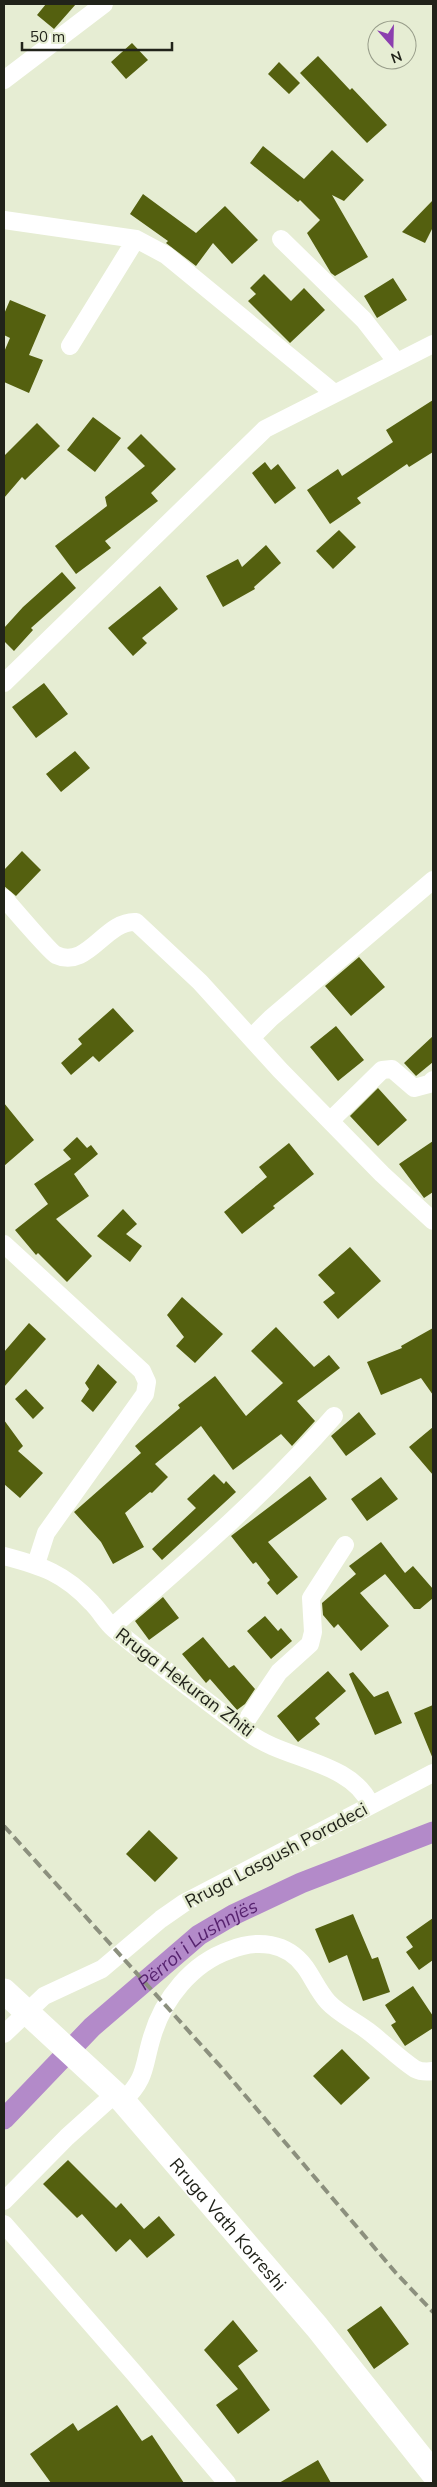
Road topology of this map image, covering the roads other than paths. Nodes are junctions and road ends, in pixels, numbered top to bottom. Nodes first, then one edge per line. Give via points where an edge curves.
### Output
1 (104, 4) edge
2 (4, 80) edge
3 (4, 220) edge
4 (136, 239) junction
5 (281, 239) dead end
6 (433, 344) edge
7 (70, 346) dead end
8 (396, 361) junction
9 (334, 393) junction
10 (4, 683) edge
11 (433, 880) edge
12 (4, 898) edge
13 (251, 1038) junction
14 (433, 1080) edge
15 (330, 1121) junction
16 (433, 1221) edge
17 (4, 1244) edge
18 (334, 1416) dead end
19 (345, 1546) dead end
20 (4, 1556) edge
21 (36, 1564) junction
22 (112, 1627) junction
23 (242, 1727) junction
24 (433, 1773) edge
25 (370, 1804) junction
26 (4, 1991) edge
27 (33, 2017) junction
28 (4, 2034) edge
29 (433, 2071) edge
30 (115, 2092) junction
31 (4, 2201) edge
32 (4, 2224) edge
33 (433, 2473) edge
34 (227, 2483) edge

1 - 2 street
3 - 4 street
4 - 7 street
4 - 9 street via 166,255
5 - 8 street via 364,320
6 - 8 street
8 - 9 street
9 - 10 street via 265,428
11 - 13 street
12 - 13 street via 54,954 68,958 82,955 108,932 126,922 136,922 200,982
13 - 15 street
14 - 15 street via 414,1088 392,1069 382,1070
15 - 16 street
17 - 21 street via 142,1371 147,1382 145,1394 46,1533
18 - 22 street via 286,1468
19 - 23 street via 312,1598 310,1644 279,1672
20 - 21 street, Rruga Hekuran Zhiti
21 - 22 street, Rruga Hekuran Zhiti via 65,1577
22 - 23 street, Rruga Hekuran Zhiti
23 - 25 street, Rruga Hekuran Zhiti via 291,1754 343,1775 364,1792
24 - 25 street, Rruga Lasgush Poradeci
25 - 27 street, Rruga Lasgush Poradeci via 184,1903 93,1975 49,1993
26 - 27 main road, Rruga Vath Korreshi
27 - 28 street, Rruga Lasgush Poradeci
27 - 30 main road, Rruga Vath Korreshi
29 - 30 street via 416,2069 336,2009 300,1962 287,1951 273,1945 252,1944 215,1957 184,1980 153,2032 141,2079
30 - 31 street
30 - 33 main road, Rruga Vath Korreshi via 317,2327
32 - 34 street

